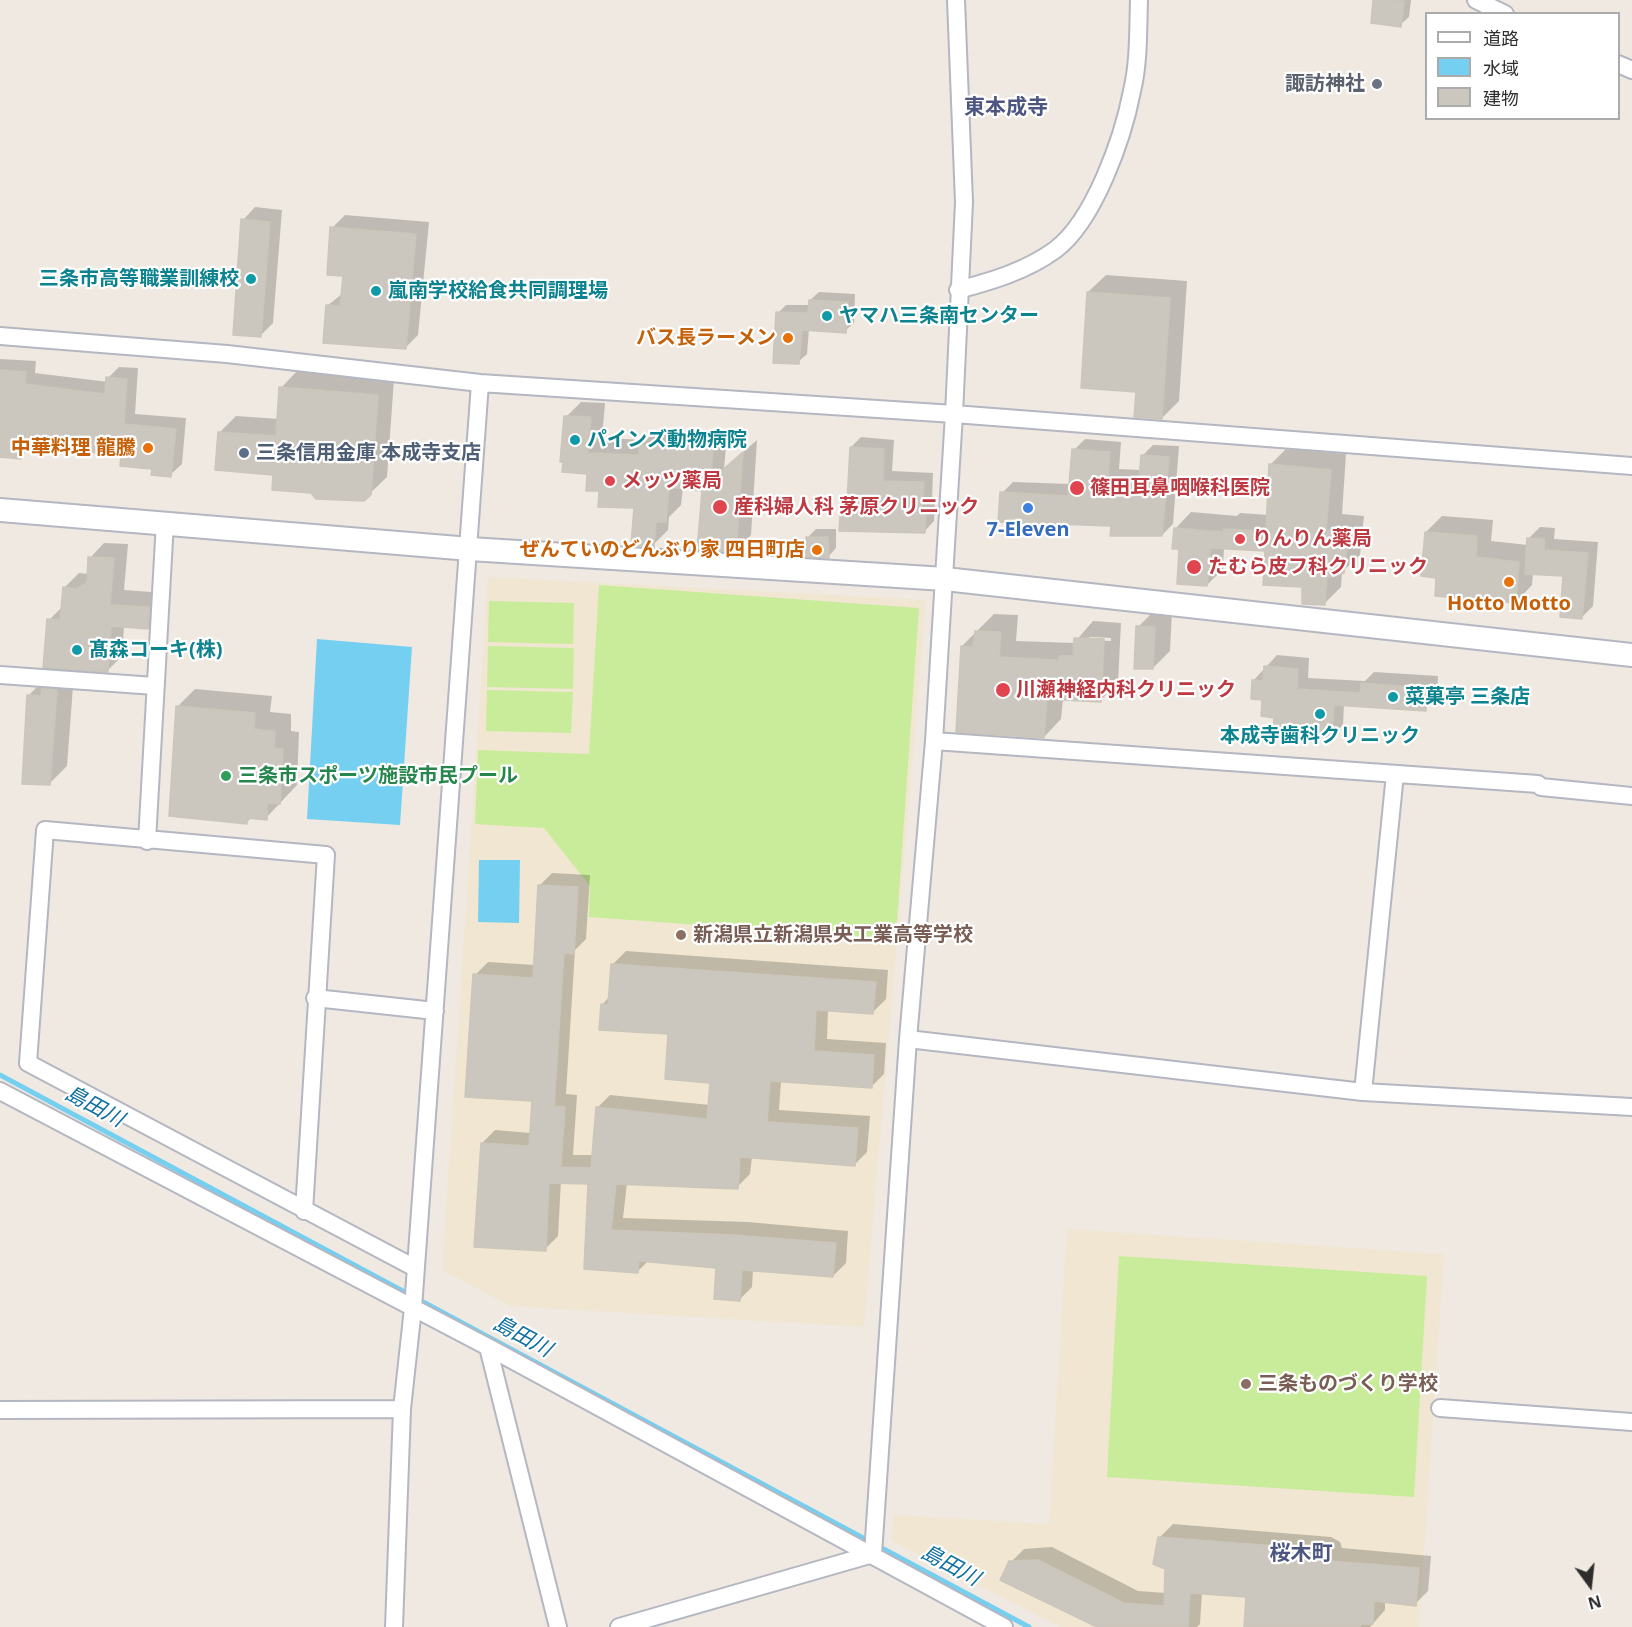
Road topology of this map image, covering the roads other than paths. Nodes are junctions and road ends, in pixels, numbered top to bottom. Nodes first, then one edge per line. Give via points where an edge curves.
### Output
1 (956, 0) edge
2 (1139, 0) edge
3 (1476, 0) edge
4 (1501, 12) edge
5 (958, 290) junction
6 (0, 336) edge
7 (480, 383) junction
8 (954, 414) junction
9 (1632, 466) edge
10 (0, 510) edge
11 (165, 522) junction
12 (470, 549) junction
13 (945, 579) junction
14 (1632, 655) edge
15 (0, 675) edge
16 (155, 686) junction
17 (934, 741) junction
18 (1395, 774) junction
19 (1632, 796) edge
20 (147, 841) junction
21 (315, 998) junction
22 (435, 1011) junction
23 (908, 1039) junction
24 (0, 1091) edge
25 (1363, 1092) junction
26 (1632, 1107) edge
27 (303, 1211) junction
28 (415, 1268) junction
29 (413, 1308) junction
30 (488, 1347) junction
31 (1440, 1408) dead end
32 (402, 1409) junction
33 (0, 1410) edge
34 (1632, 1422) edge
35 (873, 1554) junction
36 (394, 1627) edge
37 (558, 1627) edge
38 (620, 1627) edge
39 (1004, 1627) edge

1 - 5 street via 964,201
2 - 5 street via 1132,92 1104,181 1085,214 1057,248 1028,267
3 - 4 street
5 - 8 street
6 - 7 street via 227,354
7 - 8 street
7 - 12 street
8 - 9 street
8 - 13 street
10 - 11 street
11 - 12 street
11 - 16 street
12 - 13 street
12 - 22 street
13 - 14 street
13 - 17 street
15 - 16 street
16 - 20 street
17 - 18 street
17 - 23 street
18 - 19 street via 1538,784
18 - 25 street
20 - 21 street via 326,855
20 - 27 street via 45,830 28,1063
21 - 22 street
21 - 27 street
22 - 28 street
23 - 25 street
23 - 35 street
24 - 29 street
25 - 26 street
27 - 28 street
28 - 29 street
29 - 30 street
29 - 32 street
30 - 35 street
30 - 37 street
31 - 34 street
32 - 33 street
32 - 36 street
35 - 38 street
35 - 39 street

